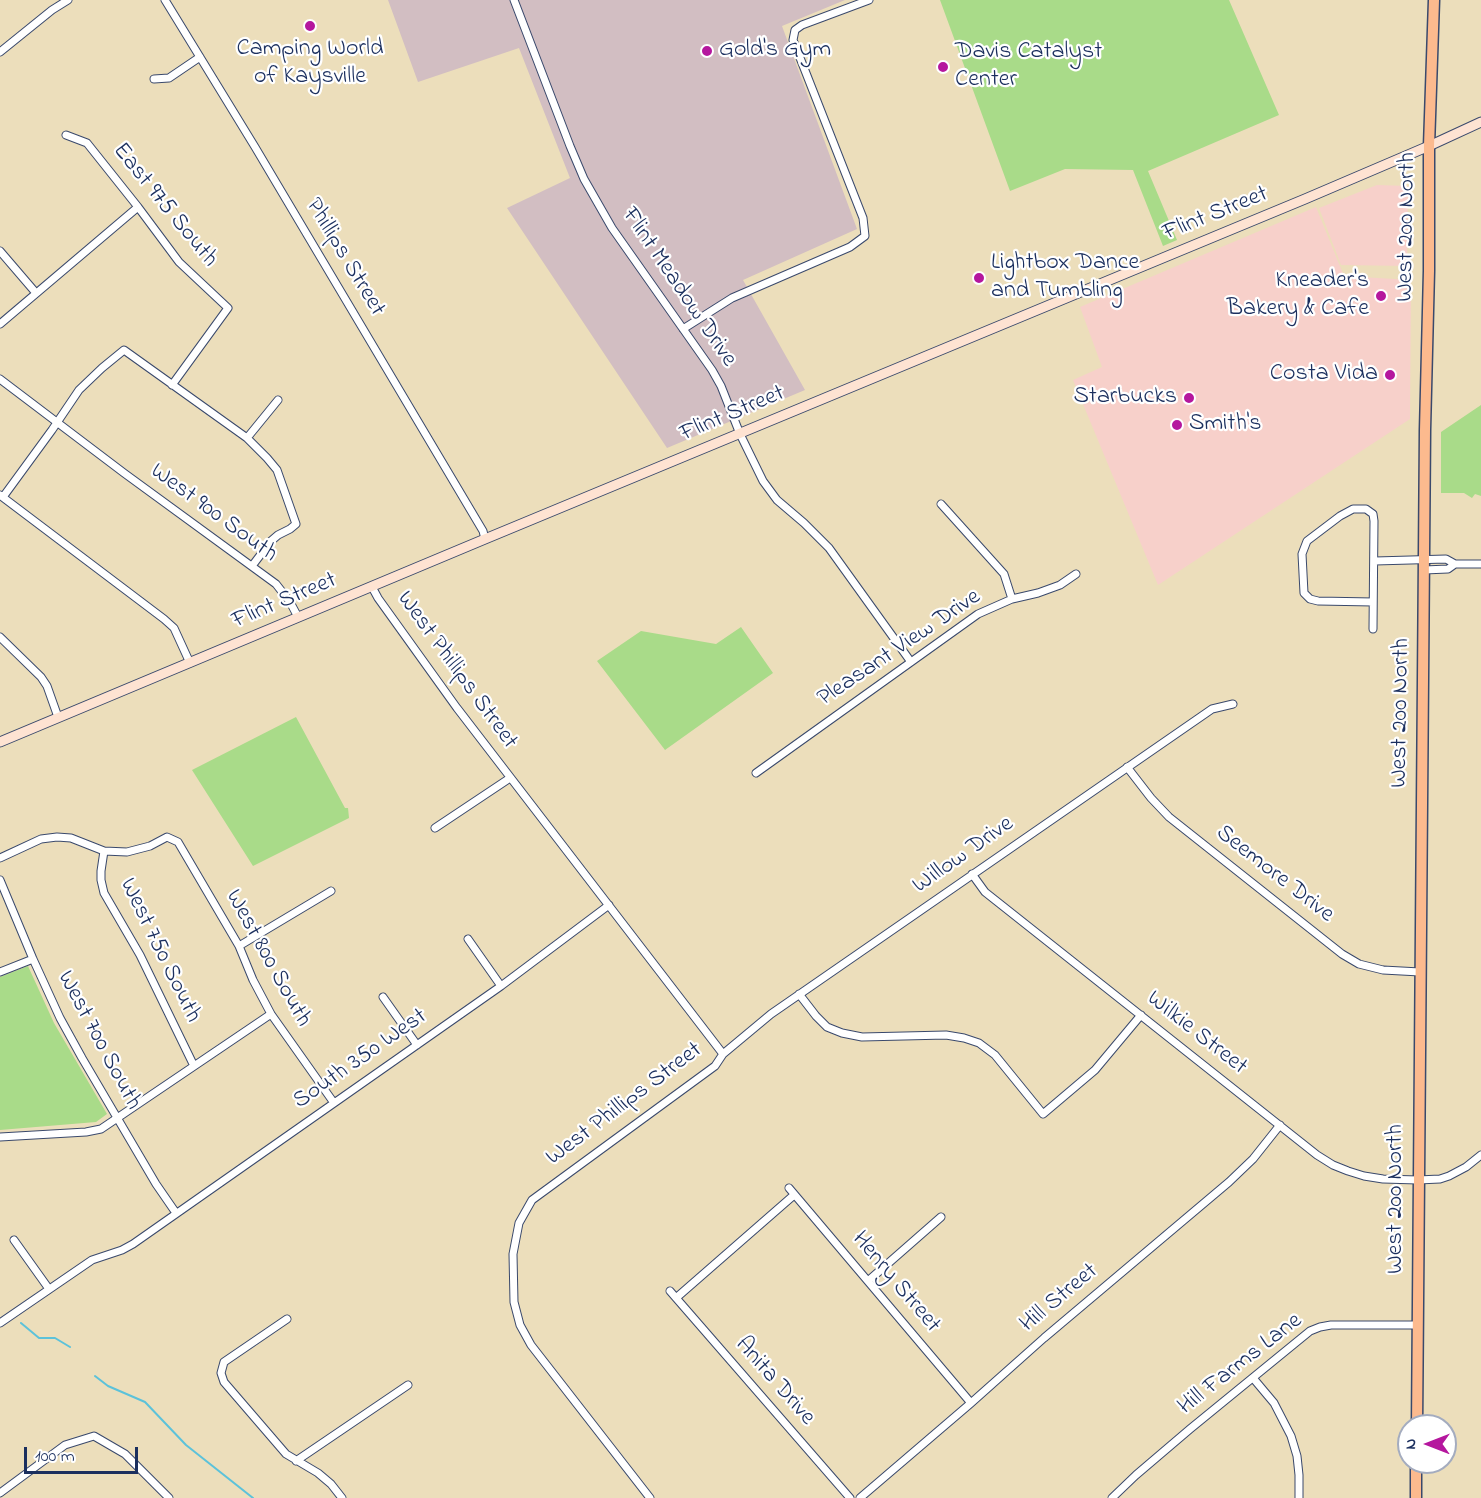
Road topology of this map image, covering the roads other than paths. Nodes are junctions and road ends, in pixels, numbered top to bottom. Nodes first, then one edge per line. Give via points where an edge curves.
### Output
1 (68, 0) edge
2 (165, 0) edge
3 (514, 0) edge
4 (869, 0) edge
5 (1434, 0) edge
6 (0, 52) edge
7 (200, 57) junction
8 (154, 79) dead end
9 (1481, 122) edge
10 (66, 135) dead end
11 (1429, 146) junction
12 (138, 207) junction
13 (0, 251) edge
14 (36, 293) junction
15 (0, 324) edge
16 (683, 329) junction
17 (0, 379) edge
18 (172, 385) junction
19 (278, 400) dead end
20 (57, 423) junction
21 (740, 434) junction
22 (247, 438) junction
23 (1, 496) edge
24 (941, 504) dead end
25 (485, 539) junction
26 (1375, 561) junction
27 (1481, 564) edge
28 (1424, 565) junction
29 (252, 566) junction
30 (1076, 574) dead end
31 (372, 586) junction
32 (1012, 599) junction
33 (1373, 602) junction
34 (298, 617) junction
35 (1373, 629) dead end
36 (0, 637) edge
37 (911, 662) junction
38 (190, 663) junction
39 (1233, 704) dead end
40 (58, 717) junction
41 (0, 742) edge
42 (1127, 767) junction
43 (756, 773) dead end
44 (510, 778) junction
45 (435, 828) dead end
46 (104, 851) junction
47 (0, 858) edge
48 (972, 874) junction
49 (0, 880) edge
50 (331, 891) dead end
51 (609, 905) junction
52 (468, 939) dead end
53 (239, 946) junction
54 (33, 959) junction
55 (0, 972) edge
56 (1420, 972) junction
57 (501, 986) junction
58 (799, 994) junction
59 (383, 997) dead end
60 (271, 1014) junction
61 (1141, 1015) junction
62 (417, 1045) junction
63 (723, 1054) junction
64 (194, 1065) junction
65 (334, 1103) junction
66 (118, 1119) junction
67 (1280, 1125) junction
68 (0, 1137) edge
69 (1481, 1155) edge
70 (1418, 1180) junction
71 (789, 1188) dead end
72 (795, 1195) junction
73 (176, 1213) junction
74 (941, 1217) dead end
75 (14, 1240) dead end
76 (868, 1281) junction
77 (49, 1289) junction
78 (670, 1291) dead end
79 (676, 1298) junction
80 (286, 1319) dead end
81 (0, 1323) edge
82 (1417, 1325) junction
83 (1253, 1378) junction
84 (408, 1385) dead end
85 (972, 1403) junction
86 (1417, 1414) edge
87 (296, 1461) junction
88 (1416, 1474) edge
89 (0, 1494) edge
90 (169, 1498) edge
91 (342, 1498) edge
92 (649, 1498) edge
93 (850, 1498) edge
94 (860, 1498) edge
95 (1112, 1498) edge
96 (1299, 1498) edge
97 (1416, 1498) edge

1 - 6 street
2 - 7 street, Phillips Street
3 - 16 street, Flint Meadow Drive via 585,179 612,228
4 - 16 street via 802,25 795,30 794,40 863,218 865,236 850,247 732,298
5 - 11 main road, West 200 North
7 - 8 street via 169,78
7 - 25 street, Phillips Street
9 - 11 street, Flint Street
10 - 12 street, East 975 South via 87,143
11 - 21 street, Flint Street
11 - 28 main road, West 200 North
12 - 14 street
12 - 18 street, East 975 South via 179,262 228,308
13 - 14 street
14 - 15 street
16 - 21 street, Flint Meadow Drive via 721,386
17 - 20 street, West 900 South
18 - 20 street via 124,350 79,390
18 - 22 street
19 - 22 street
20 - 23 street
20 - 29 street, West 900 South
21 - 25 street, Flint Street
21 - 37 street, Flint Meadow Drive via 777,500 829,548
22 - 29 street via 277,470 296,524 271,541
23 - 38 street via 164,619 174,628
24 - 32 street via 1004,574
25 - 31 street, Flint Street
26 - 28 street
26 - 33 street
26 - 33 street via 1373,514 1366,509 1353,509 1340,516 1307,541 1302,554 1306,597 1318,601
27 - 28 street via 1455,564 1446,559
28 - 56 main road, West 200 North
29 - 34 street, West 900 South via 276,584
30 - 32 street, Pleasant View Drive via 1060,585
31 - 34 street, Flint Street
31 - 44 street, West Phillips Street
32 - 37 street, Pleasant View Drive via 978,614
33 - 35 street
34 - 38 street, Flint Street
36 - 40 street via 47,686
37 - 43 street, Pleasant View Drive
38 - 40 street, Flint Street
39 - 42 street, Willow Drive via 1212,709
40 - 41 street, Flint Street
42 - 48 street, Willow Drive
42 - 56 street, Seemore Drive via 1169,817 1342,954 1359,964 1383,970
44 - 45 street
44 - 51 street, West Phillips Street
46 - 47 street via 71,838 57,837 41,839
46 - 53 street, West 800 South via 127,852 166,837 178,842
46 - 64 street, West 750 South via 104,893 140,955
48 - 58 street, Willow Drive
48 - 61 street, Wilkie Street via 986,892
49 - 54 street, West 700 South
50 - 53 street
51 - 57 street, South 350 West
51 - 63 street, West Phillips Street
52 - 57 street
53 - 60 street, West 800 South
54 - 55 street
54 - 66 street, West 700 South via 60,1018
56 - 70 main road, West 200 North
57 - 62 street, South 350 West
58 - 61 street via 827,1027 842,1033 862,1037 946,1035 979,1043 995,1054 1044,1114 1095,1070
58 - 63 street, Willow Drive
59 - 62 street
60 - 64 street
60 - 65 street, West 800 South
61 - 67 street, Wilkie Street
62 - 65 street, South 350 West
63 - 92 street, West Phillips Street via 715,1066 532,1200 519,1223 513,1254 514,1302 531,1345
64 - 66 street
65 - 73 street, South 350 West
66 - 68 street via 86,1132
66 - 73 street, West 700 South
67 - 70 street, Wilkie Street via 1317,1155 1348,1172
67 - 85 street, Hill Street via 1229,1182
69 - 70 street, Wilkie Street via 1449,1176
70 - 82 main road, West 200 North
71 - 72 street, Henry Street
72 - 76 street, Henry Street
72 - 79 street
73 - 77 street, South 350 West via 133,1244 92,1260
74 - 76 street
75 - 77 street
76 - 85 street, Henry Street
77 - 81 street, South 350 West
78 - 79 street, Anita Drive
79 - 93 street, Anita Drive
80 - 87 street via 224,1362 221,1373 224,1382
82 - 83 street, Hill Farms Lane via 1320,1327 1301,1337
82 - 86 main road, West 200 North
83 - 95 street, Hill Farms Lane
83 - 96 street via 1274,1403 1291,1436 1297,1455
84 - 87 street
85 - 94 street, Hill Street
87 - 91 street via 318,1473
88 - 97 main road
89 - 90 street via 64,1445 94,1436 125,1454

